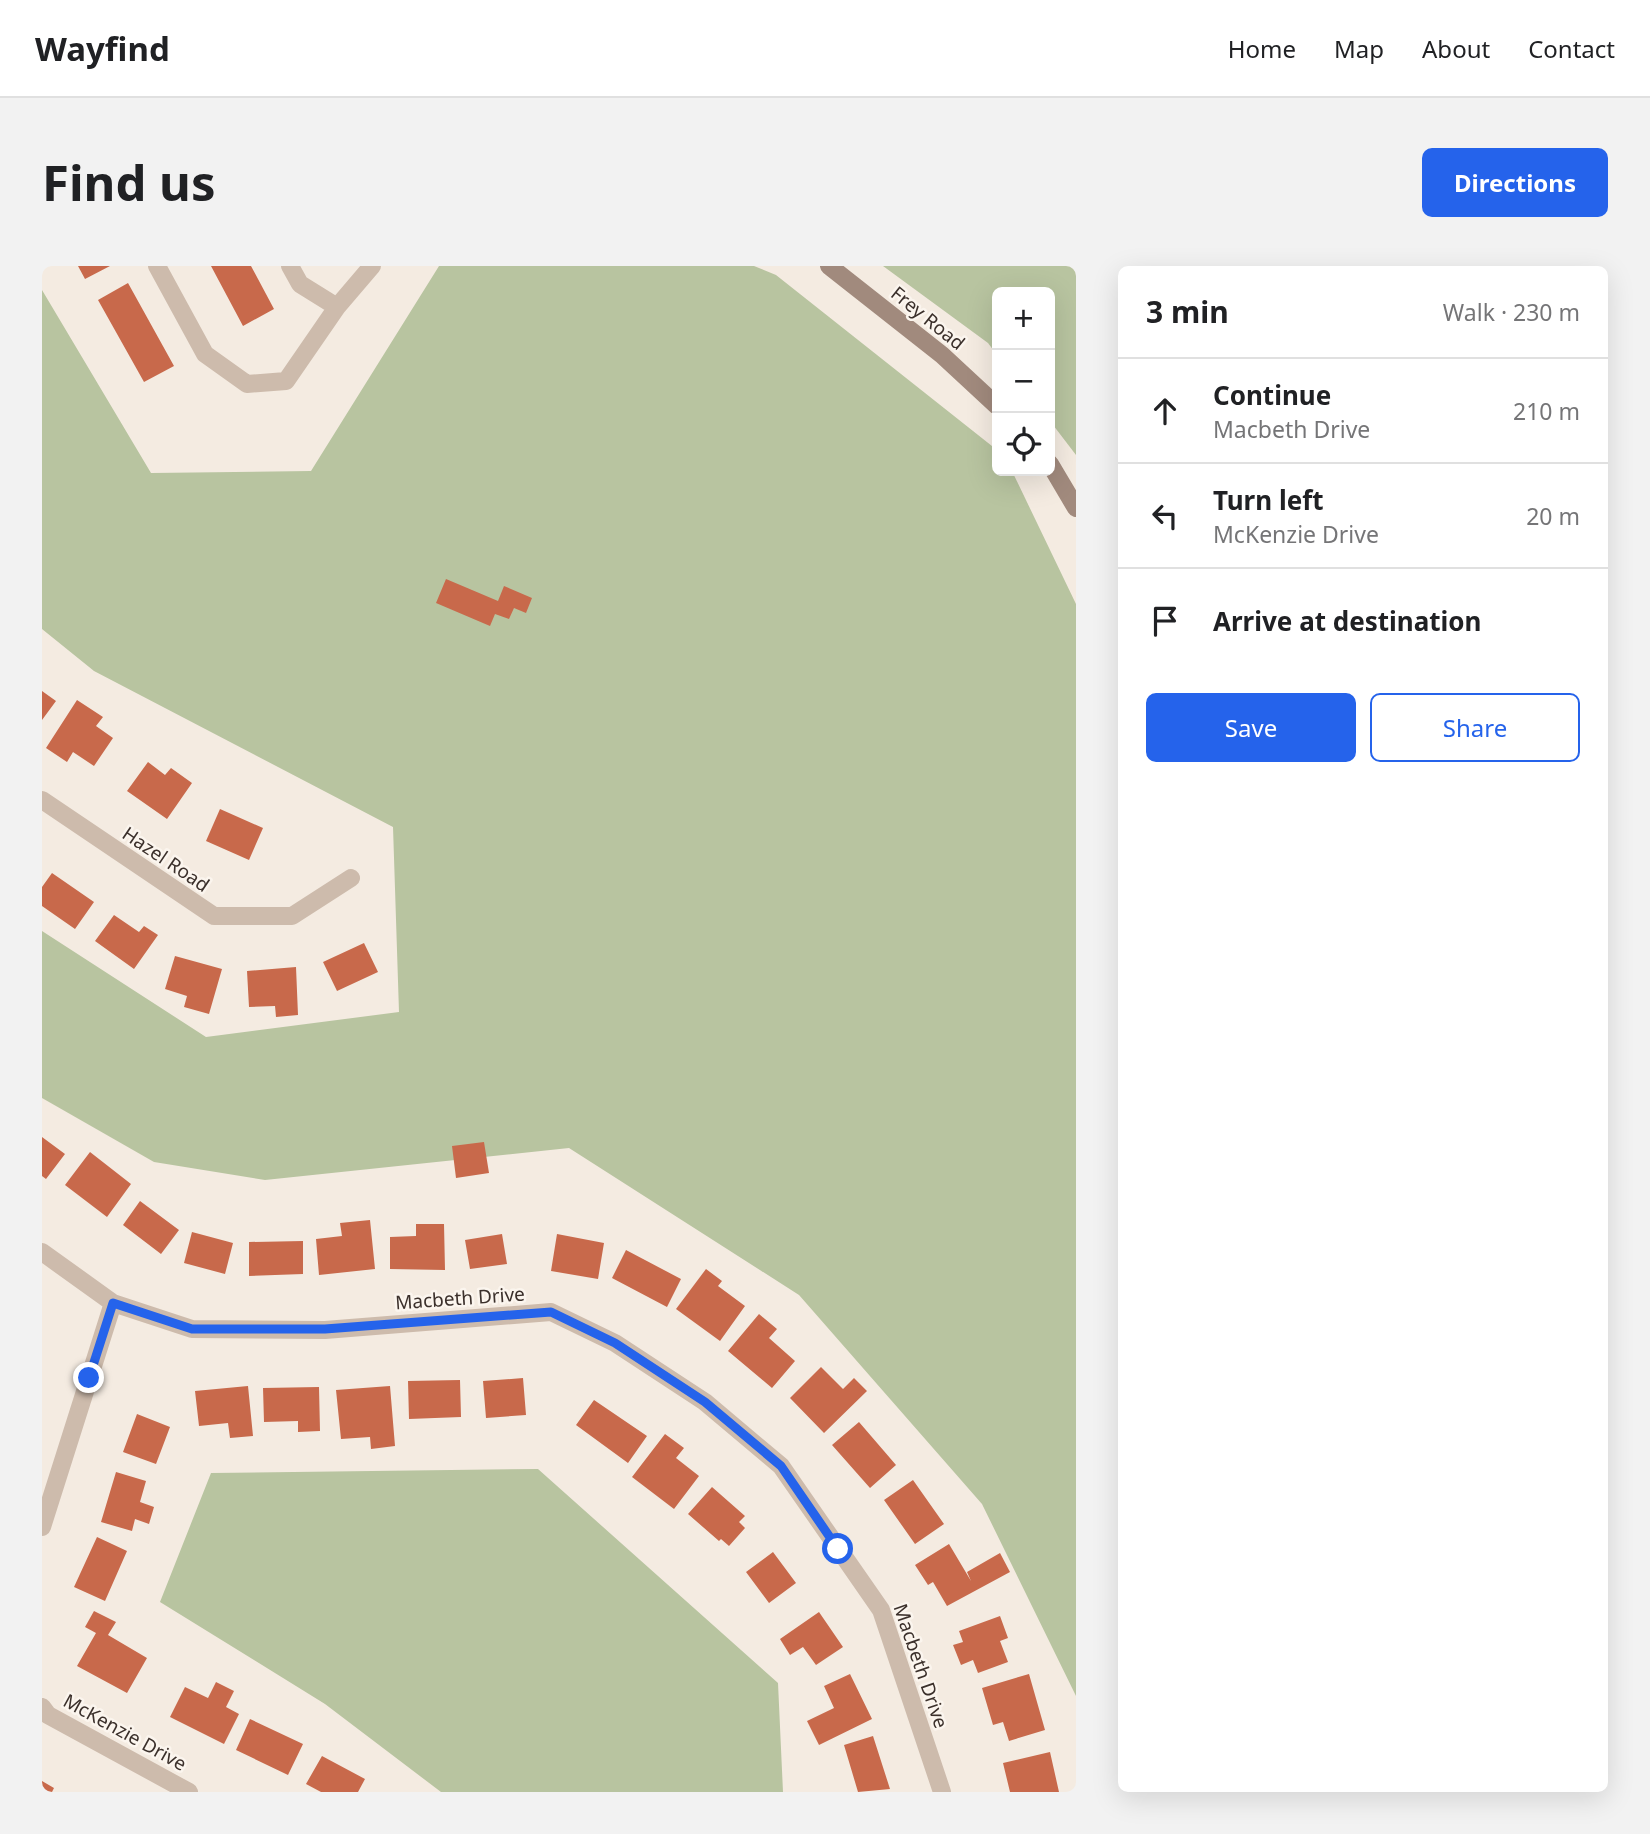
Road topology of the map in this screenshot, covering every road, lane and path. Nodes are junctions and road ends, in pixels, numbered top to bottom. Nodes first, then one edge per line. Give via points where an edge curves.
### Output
1 (156, 266) edge
2 (290, 266) edge
3 (372, 266) edge
4 (829, 266) edge
5 (337, 307) junction
6 (992, 401) edge
7 (1055, 472) edge
8 (1076, 508) edge
9 (42, 800) edge
10 (351, 878) dead end
11 (42, 1252) edge
12 (113, 1303) junction
13 (42, 1527) edge
14 (42, 1707) edge
15 (189, 1792) edge
16 (942, 1792) edge

1 - 5 street via 205,354 247,384 286,380
2 - 5 street via 300,284
3 - 5 street
4 - 6 street, Frey Road via 942,355
7 - 8 street
9 - 10 street, Hazel Road via 214,916 292,916
11 - 12 street, Macbeth Drive
12 - 13 street
12 - 16 street, Macbeth Drive via 192,1329 325,1329 551,1312 615,1343 705,1402 781,1466 881,1610
14 - 15 street, McKenzie Drive via 48,1715

